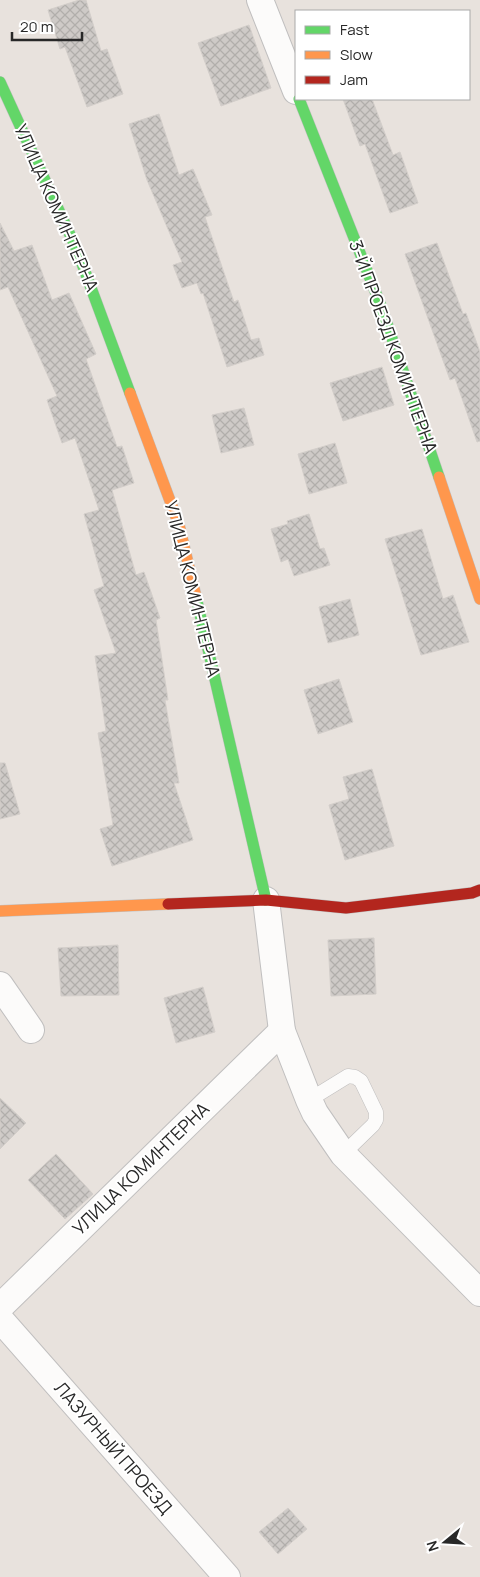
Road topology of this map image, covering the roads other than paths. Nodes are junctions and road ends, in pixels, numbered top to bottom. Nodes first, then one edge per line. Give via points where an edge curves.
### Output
1 (260, 0) edge
2 (0, 82) edge
3 (295, 88) edge
4 (299, 100) edge
5 (480, 599) edge
6 (480, 890) edge
7 (266, 900) junction
8 (0, 911) edge
9 (0, 985) edge
10 (31, 1030) dead end
11 (282, 1031) junction
12 (309, 1100) junction
13 (343, 1154) junction
14 (480, 1293) edge
15 (0, 1307) edge
16 (0, 1319) edge
17 (227, 1577) edge

1 - 3 street
2 - 7 street, УЛИЦА КОМИНТЕРНА via 77,250 179,525
4 - 5 street, 3-Й ПРОЕЗД КОМИНТЕРНА via 381,306
6 - 7 street via 346,908
7 - 8 street
7 - 11 street, УЛИЦА КОМИНТЕРНА
9 - 10 street
11 - 12 street, УЛИЦА КОМИНТЕРНА
11 - 15 street, УЛИЦА КОМИНТЕРНА
12 - 13 street, УЛИЦА КОМИНТЕРНА
12 - 13 lane via 348,1076 361,1081 376,1112 376,1120
13 - 14 street, УЛИЦА КОМИНТЕРНА
16 - 17 street, ЛАЗУРНЫЙ ПРОЕЗД

